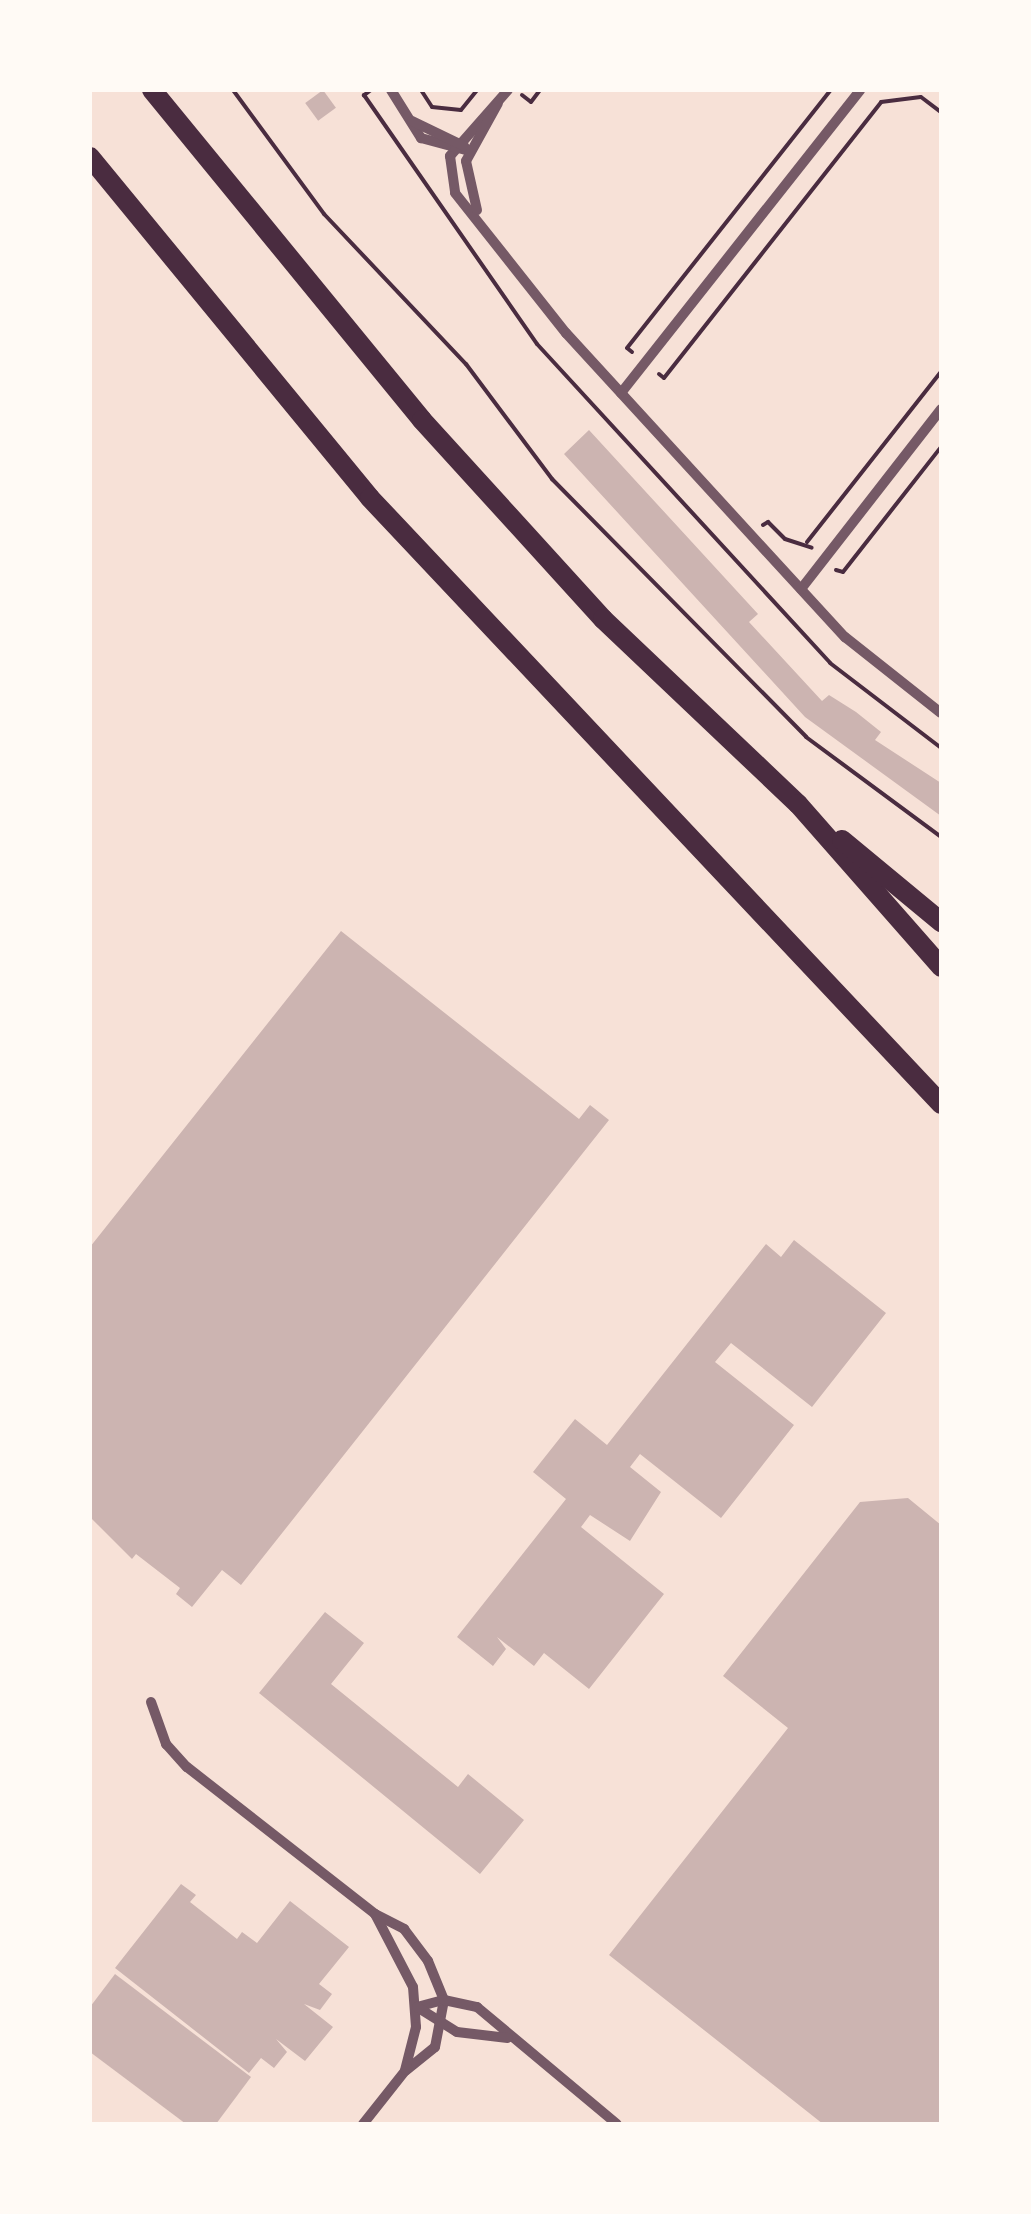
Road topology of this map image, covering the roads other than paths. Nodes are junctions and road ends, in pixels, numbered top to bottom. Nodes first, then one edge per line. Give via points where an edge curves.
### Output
1 (152, 90) edge
2 (390, 90) edge
3 (860, 90) edge
4 (504, 95) edge
5 (455, 146) junction
6 (470, 151) junction
7 (90, 157) edge
8 (479, 216) junction
9 (621, 393) junction
10 (941, 410) edge
11 (800, 589) junction
12 (941, 713) edge
13 (798, 804) junction
14 (941, 922) edge
15 (941, 967) edge
16 (941, 1104) edge
17 (151, 1702) dead end
18 (375, 1914) junction
19 (444, 2000) junction
20 (417, 2007) junction
21 (442, 2026) junction
22 (508, 2038) junction
23 (405, 2071) junction
24 (364, 2124) edge
25 (618, 2124) edge

1 - 13 highway via 422,420 602,619
2 - 5 street via 411,120
3 - 9 street
4 - 5 street
4 - 6 street
5 - 6 street
5 - 8 street via 449,181
6 - 8 street via 467,184
7 - 16 highway via 370,498
8 - 9 street via 544,306
9 - 11 street
10 - 11 street
11 - 12 street via 864,656
13 - 14 highway
13 - 15 highway
17 - 18 street via 166,1744 187,1767
18 - 19 street via 419,1946
18 - 20 street via 404,1964
19 - 20 street
19 - 21 street
19 - 22 street via 477,2007
20 - 21 street
20 - 23 street
21 - 22 street
21 - 23 street via 428,2057
22 - 25 street
23 - 24 street

